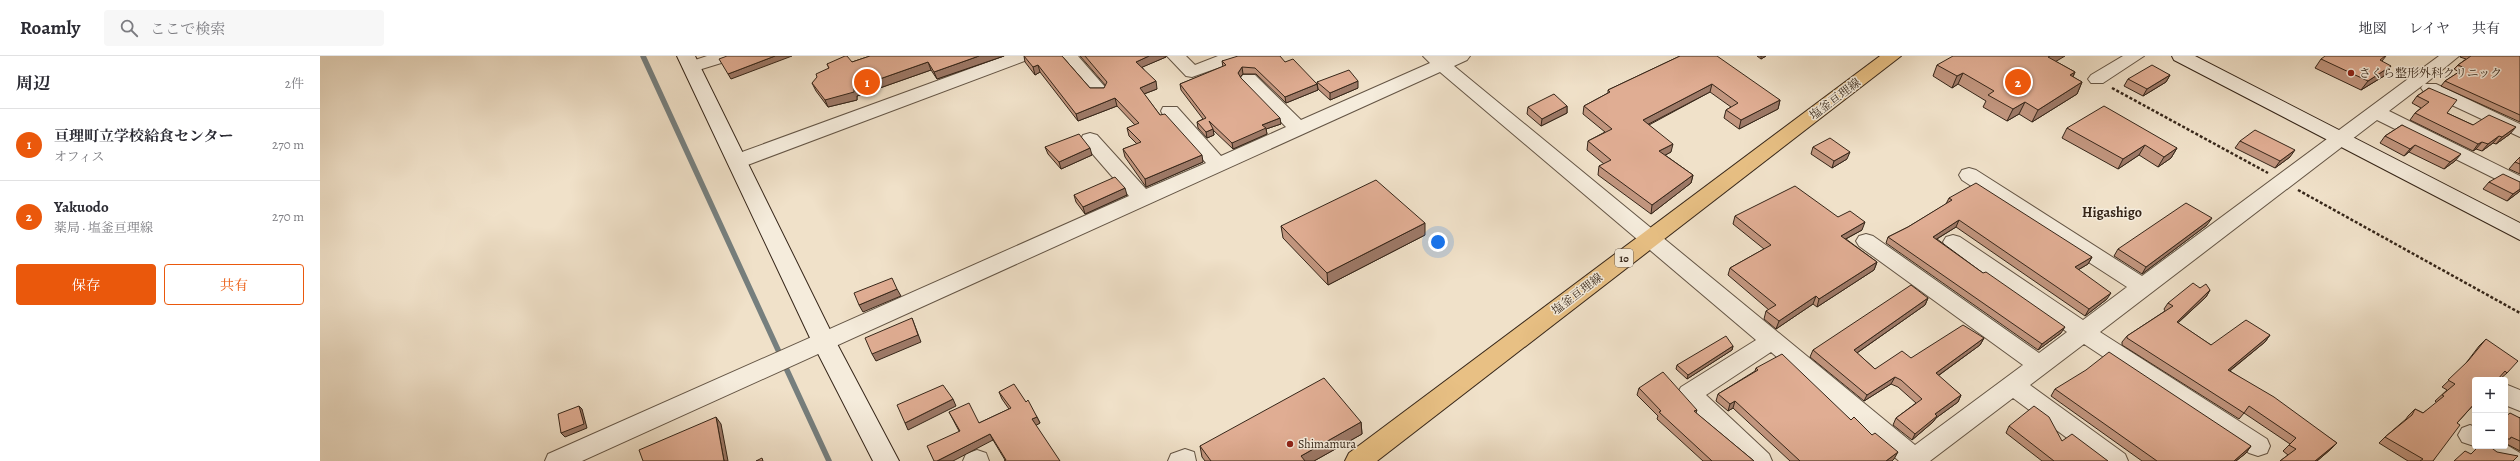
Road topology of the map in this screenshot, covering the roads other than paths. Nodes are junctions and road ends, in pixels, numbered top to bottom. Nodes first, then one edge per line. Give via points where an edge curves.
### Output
1 (725, 56) edge
2 (1019, 56) edge
3 (1068, 56) edge
4 (1176, 56) edge
5 (1234, 56) edge
6 (1461, 56) edge
7 (1892, 56) edge
8 (2135, 56) edge
9 (2181, 56) edge
10 (2450, 56) edge
11 (1437, 60) edge
12 (689, 62) edge
13 (1249, 79) dead end
14 (2096, 79) road end
15 (2416, 82) junction
16 (1099, 91) edge
17 (1170, 111) dead end
18 (2376, 112) junction
19 (1298, 128) junction
20 (2520, 131) edge
21 (2341, 138) junction
22 (1090, 139) dead end
23 (738, 161) junction
24 (1218, 164) junction
25 (1969, 175) dead end
26 (2520, 184) edge
27 (1142, 198) junction
28 (2520, 232) edge
29 (1649, 239) junction
30 (1866, 241) dead end
31 (1953, 242) dead end
32 (2143, 287) junction
33 (2083, 332) junction
34 (823, 340) junction
35 (1771, 341) junction
36 (2039, 366) junction
37 (2013, 386) junction
38 (2508, 395) edge
39 (2520, 402) edge
40 (2258, 446) dead end
41 (2493, 449) edge
42 (1914, 460) edge
43 (557, 461) edge
44 (886, 461) edge
45 (1358, 461) edge
46 (1760, 461) edge
47 (2116, 461) edge
48 (2512, 461) edge

1 - 12 street
2 - 23 street
3 - 16 street
4 - 5 street via 1192,72
6 - 11 street
7 - 29 main road, 塩釜亘理線 / 10
8 - 14 street
9 - 21 street
10 - 15 street
11 - 19 street
11 - 29 street
12 - 23 street
13 - 19 street
15 - 18 street
15 - 20 street
17 - 24 street
18 - 21 street
18 - 26 street
19 - 24 street
21 - 28 street
21 - 32 street
22 - 27 street
23 - 34 street
24 - 27 street
25 - 32 street
27 - 34 street
29 - 35 street
29 - 45 main road, 塩釜亘理線 / 10
30 - 36 street
31 - 33 street
32 - 33 street
33 - 36 street
33 - 40 street
34 - 43 street
34 - 44 street
35 - 42 street
35 - 46 street via 1689,394
36 - 37 street
37 - 42 street
37 - 47 street
38 - 39 street
41 - 48 street

